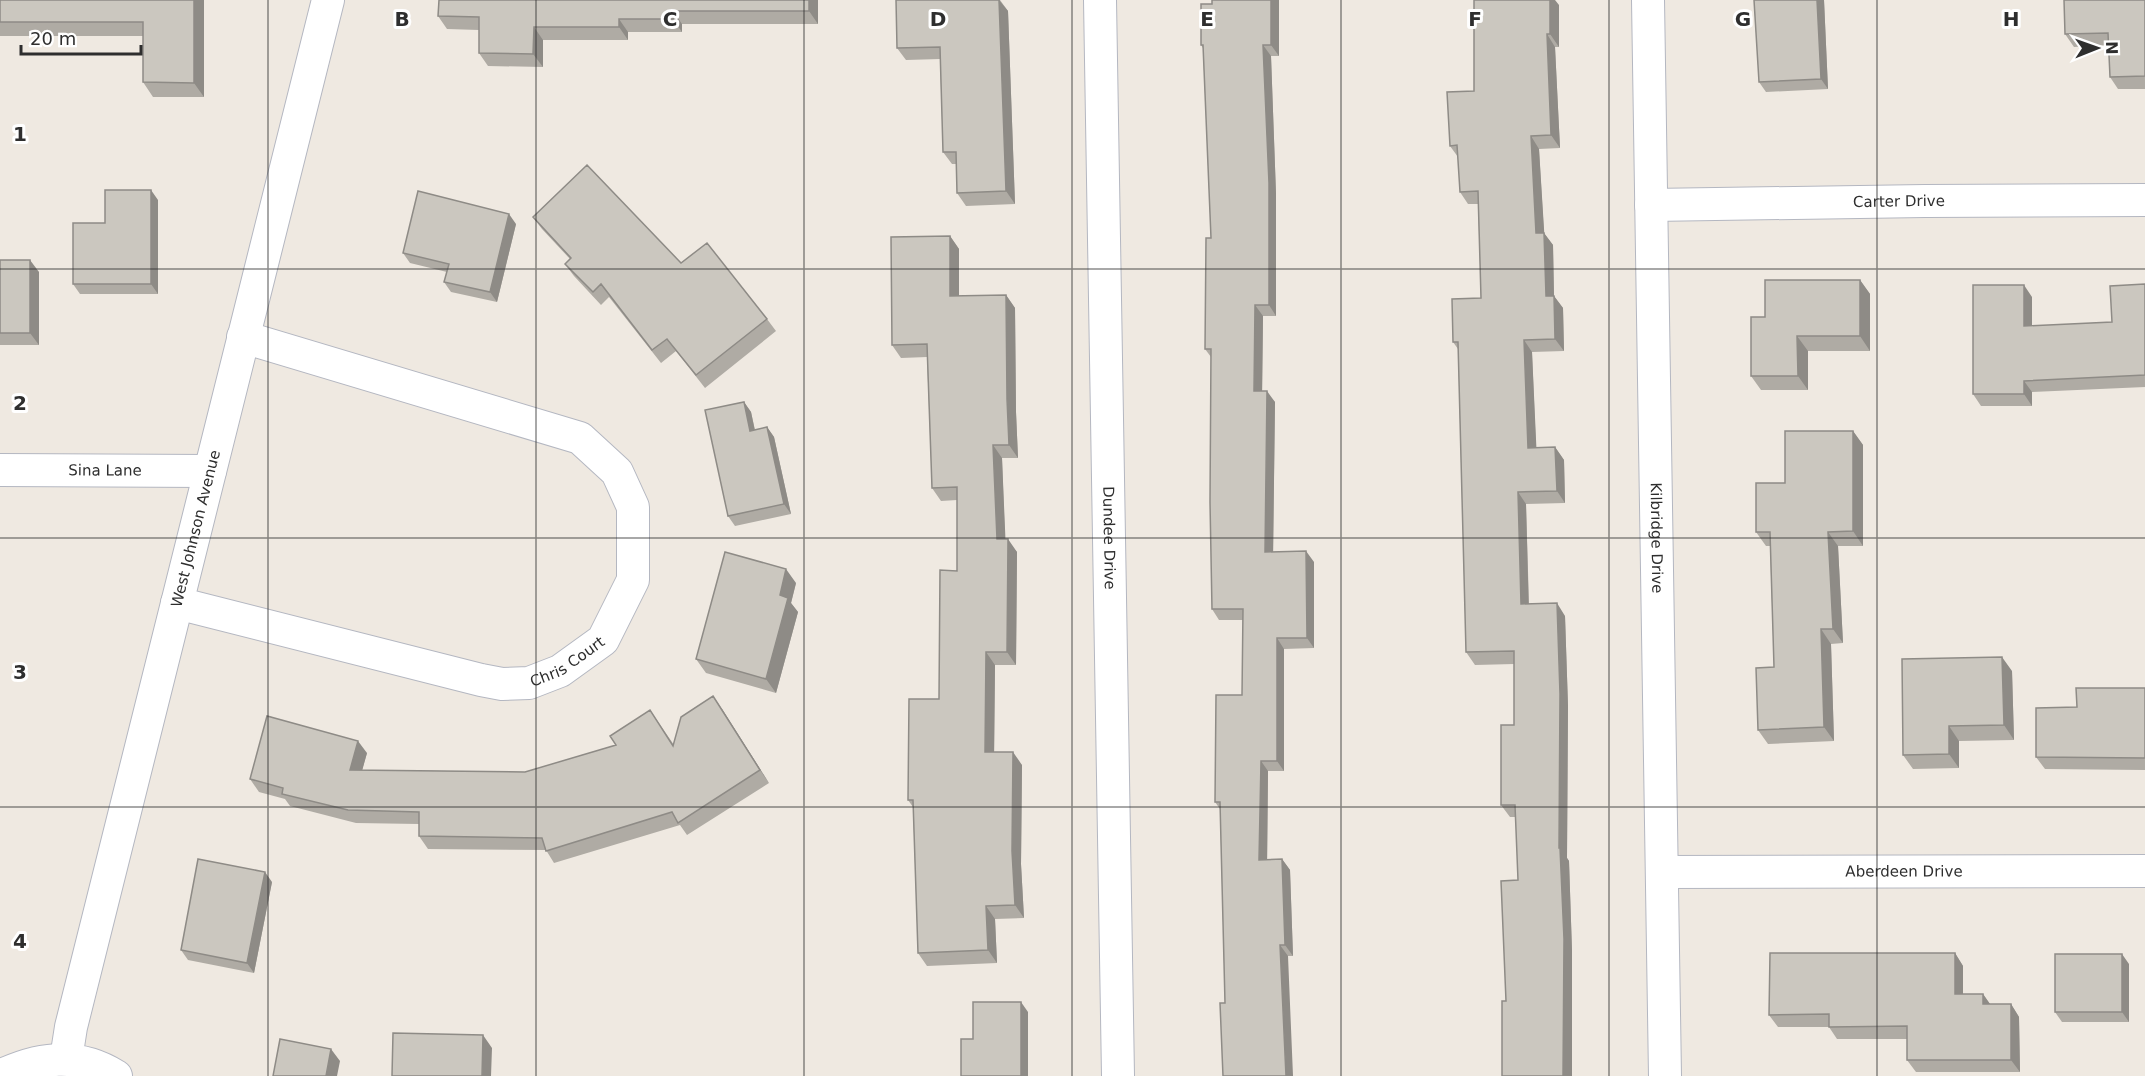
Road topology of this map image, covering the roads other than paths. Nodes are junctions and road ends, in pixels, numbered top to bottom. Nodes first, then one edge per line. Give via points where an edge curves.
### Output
1 (327, 0) edge
2 (1100, 0) edge
3 (1648, 0) edge
4 (2145, 200) edge
5 (1651, 205) junction
6 (243, 337) junction
7 (0, 470) edge
8 (210, 471) junction
9 (177, 603) junction
10 (2145, 871) edge
11 (1662, 872) junction
12 (66, 1059) junction
13 (0, 1076) edge
14 (116, 1076) edge
15 (1118, 1076) edge
16 (1665, 1076) edge

1 - 6 street, West Johnson Avenue
2 - 15 street, Dundee Drive
3 - 5 street, Kilbridge Drive
4 - 5 street, Carter Drive
5 - 11 street, Kilbridge Drive
6 - 8 street, West Johnson Avenue
6 - 9 street, Chris Court via 580,438 617,472 633,507 633,580 603,640 560,671 529,683 481,680
7 - 8 street, Sina Lane
8 - 9 street, West Johnson Avenue
9 - 12 street, West Johnson Avenue
10 - 11 street, Aberdeen Drive
11 - 16 street, Kilbridge Drive
12 - 13 street via 44,1060
12 - 14 street via 103,1068

